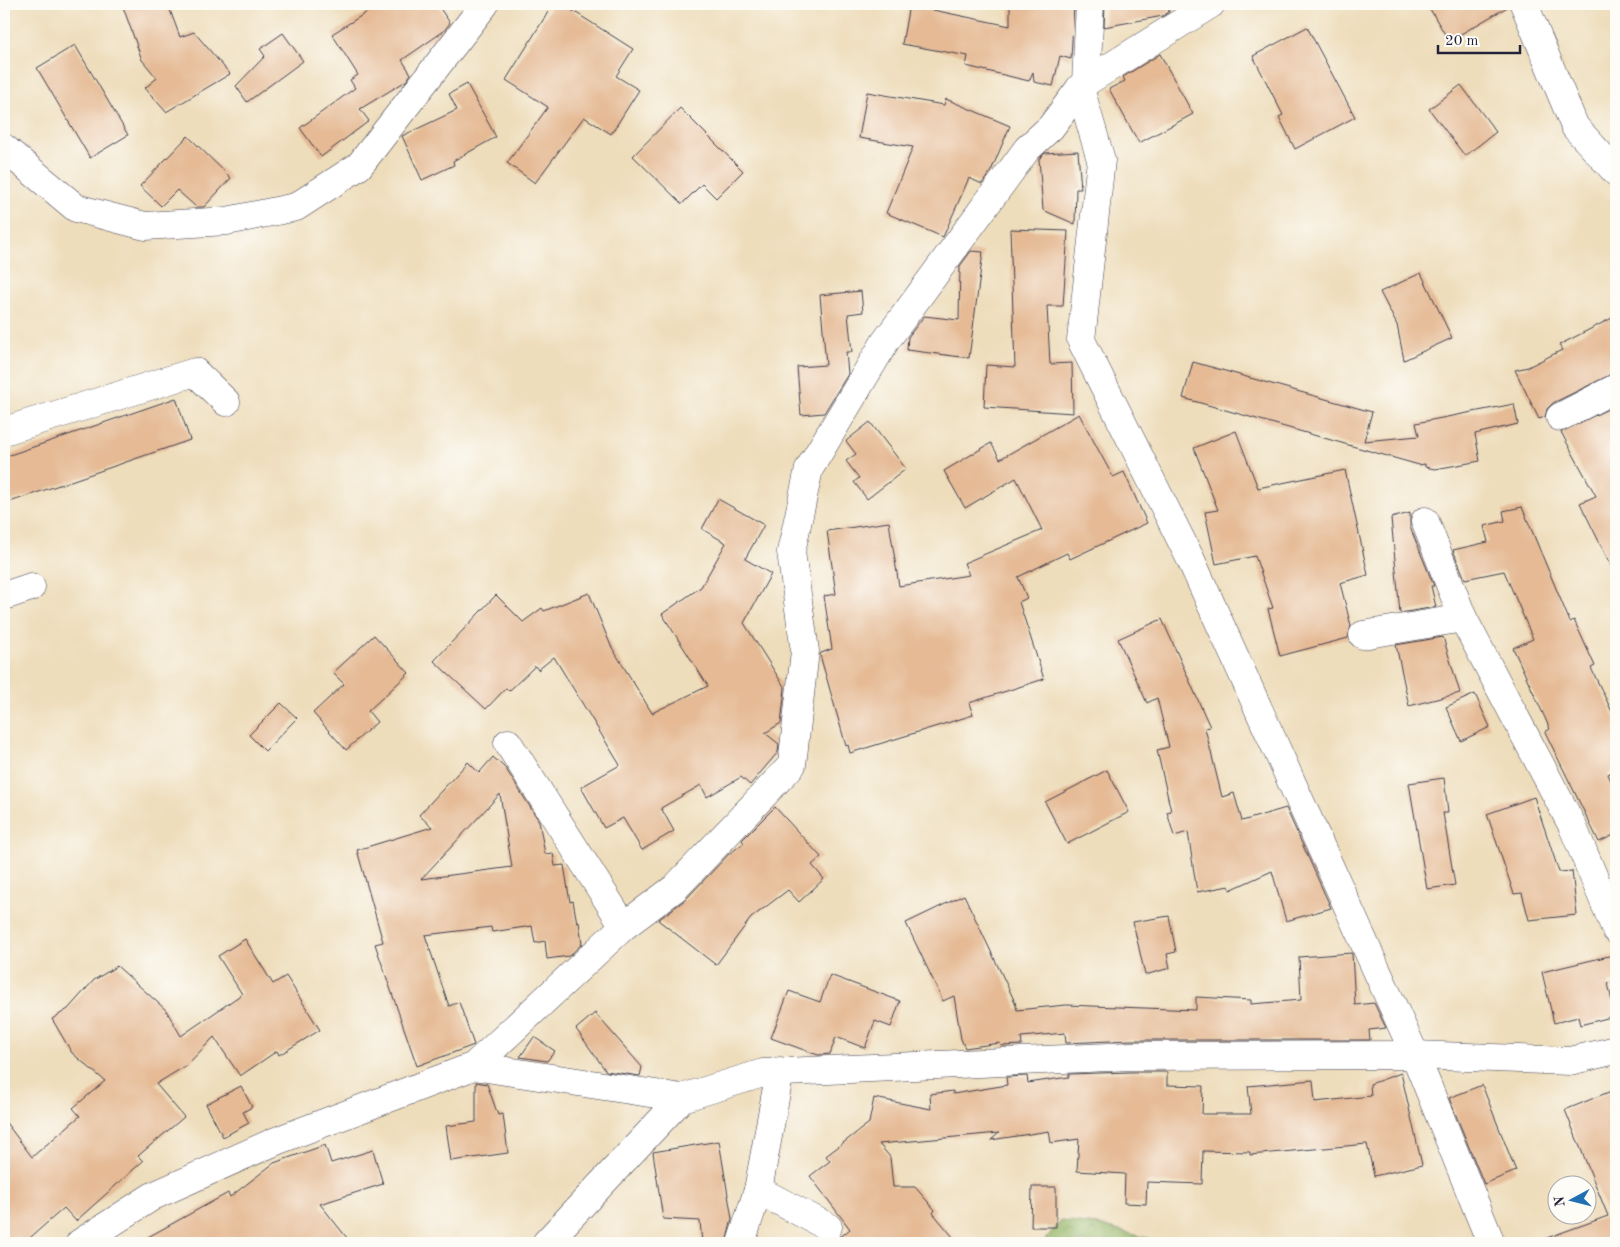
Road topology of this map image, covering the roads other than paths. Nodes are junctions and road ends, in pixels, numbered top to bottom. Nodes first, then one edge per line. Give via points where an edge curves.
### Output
1 (485, 4) edge
2 (1090, 4) edge
3 (1211, 4) edge
4 (1524, 4) edge
5 (1083, 85) junction
6 (4, 148) edge
7 (1616, 172) edge
8 (1616, 388) edge
9 (226, 402) dead end
10 (1560, 418) dead end
11 (4, 431) edge
12 (1425, 521) dead end
13 (31, 587) dead end
14 (4, 596) edge
15 (1463, 618) junction
16 (1363, 635) dead end
17 (508, 743) dead end
18 (624, 926) junction
19 (1616, 930) edge
20 (1616, 1050) edge
21 (1415, 1055) junction
22 (474, 1066) junction
23 (780, 1071) junction
24 (682, 1098) junction
25 (758, 1190) junction
26 (828, 1227) dead end
27 (1489, 1238) dead end
28 (80, 1243) edge
29 (546, 1243) edge
30 (741, 1243) edge

1 - 6 street via 359,166 296,207 227,221 145,226 76,208
2 - 5 street
3 - 5 street
4 - 7 street via 1575,127
5 - 18 street via 1052,127 1027,149 885,342 809,469 791,552 805,651 792,764 675,888
5 - 21 street via 1101,160 1081,340 1191,560
8 - 10 street
9 - 11 street via 194,372
12 - 15 street
13 - 14 street
15 - 16 street
15 - 19 street via 1572,825
17 - 18 street
18 - 22 street
20 - 21 street via 1570,1061
21 - 23 street via 1130,1056
21 - 27 street
22 - 24 street
22 - 28 street via 276,1141 153,1196
23 - 24 street via 762,1073
23 - 25 street
24 - 29 street
25 - 26 street
25 - 30 street

